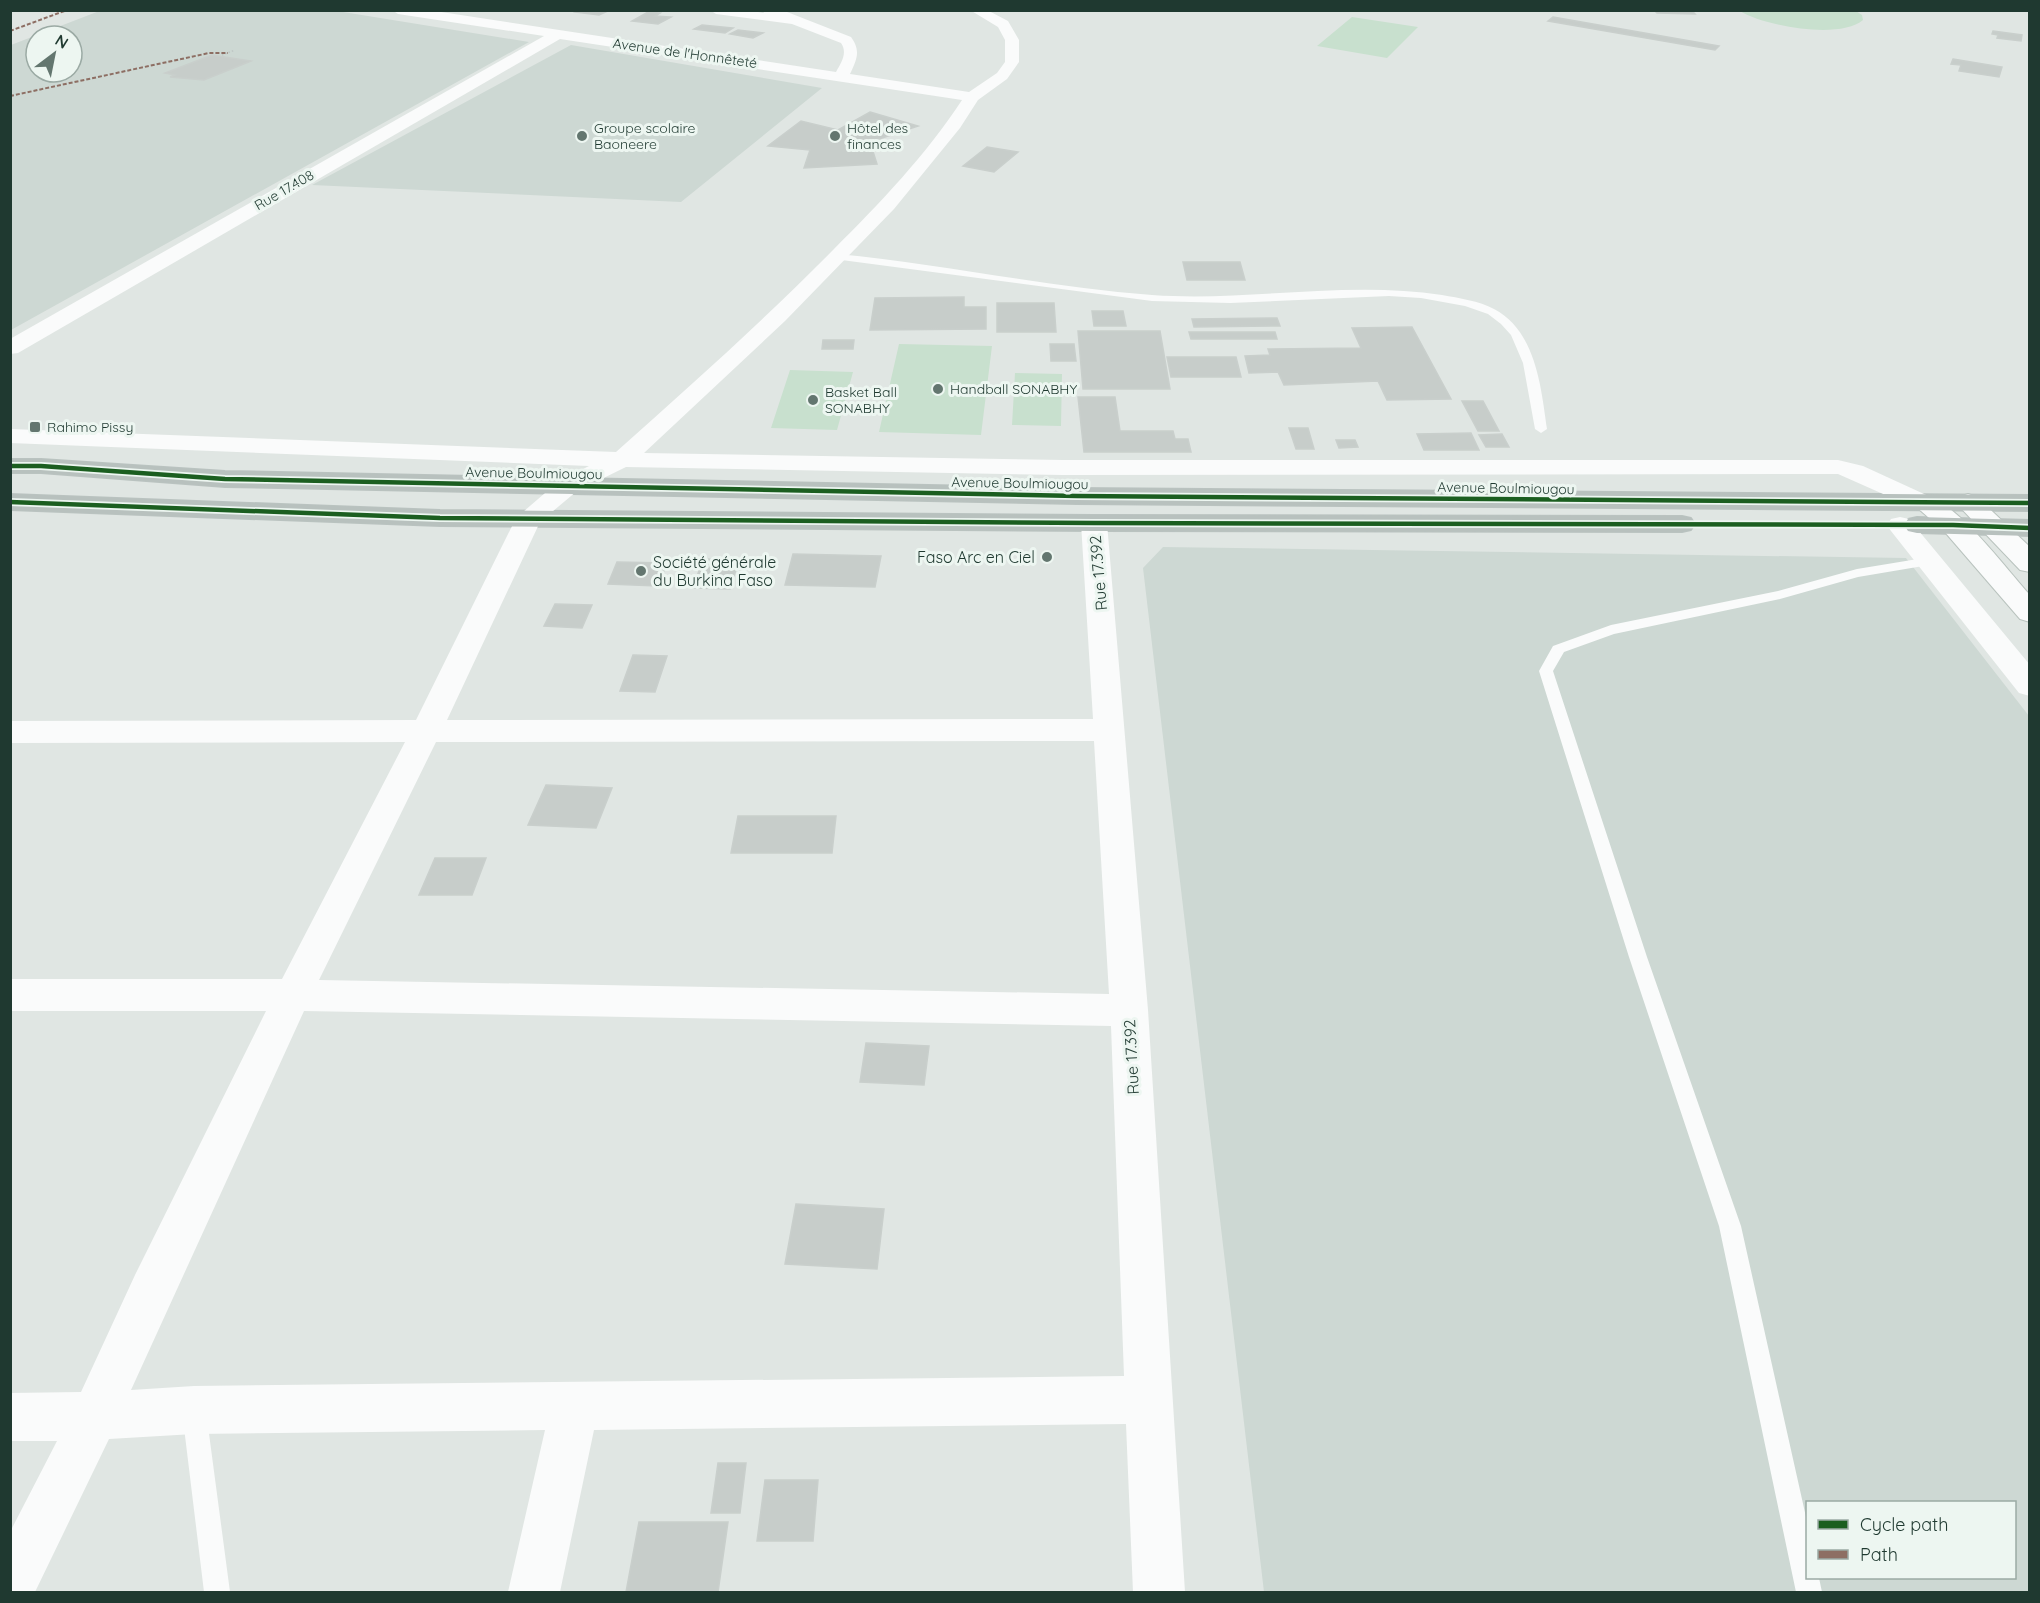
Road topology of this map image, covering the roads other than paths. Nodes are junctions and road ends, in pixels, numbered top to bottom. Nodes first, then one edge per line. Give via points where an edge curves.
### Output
1 (398, 10) edge
2 (716, 10) edge
3 (768, 10) edge
4 (976, 10) edge
5 (438, 13) edge
6 (800, 22) junction
7 (558, 34) junction
8 (842, 76) junction
9 (972, 98) junction
10 (837, 257) junction
11 (10, 348) edge
12 (1541, 429) dead end
13 (10, 436) edge
14 (623, 459) junction
15 (10, 466) edge
16 (568, 486) junction
17 (10, 502) edge
18 (1968, 502) junction
19 (2030, 503) edge
20 (1926, 504) junction
21 (529, 518) junction
22 (1094, 523) junction
23 (1900, 525) junction
24 (1953, 525) junction
25 (1997, 528) junction
26 (2030, 528) edge
27 (1930, 561) junction
28 (2030, 564) edge
29 (2030, 613) edge
30 (2030, 686) edge
31 (1110, 730) junction
32 (426, 731) junction
33 (10, 732) edge
34 (10, 995) edge
35 (293, 995) junction
36 (1129, 1010) junction
37 (1147, 1400) junction
38 (575, 1405) junction
39 (194, 1410) junction
40 (95, 1416) junction
41 (10, 1417) edge
42 (10, 1587) edge
43 (217, 1593) edge
44 (534, 1593) edge
45 (1159, 1593) edge
46 (1809, 1593) edge

1 - 5 street, Avenue de l'Honnêteté
2 - 6 street
3 - 6 street
4 - 9 street via 1003,24 1012,40 1012,62 1002,76
5 - 7 street, Avenue de l'Honnêteté
6 - 8 street via 846,40 852,47
7 - 8 street, Avenue de l'Honnêteté
7 - 11 street, Rue 17.408
8 - 9 street, Avenue de l'Honnêteté
9 - 10 street via 888,205
10 - 12 lane via 1076,290 1187,299 1381,292 1430,295 1462,302 1492,312 1519,337 1535,389
10 - 14 street via 778,317
13 - 14 street
14 - 16 street
14 - 20 street via 1212,468 1838,467
15 - 16 highway, Avenue Boulmiougou via 225,479
16 - 20 highway, Avenue Boulmiougou via 1077,496
16 - 21 street
17 - 21 highway
18 - 19 highway, Avenue Boulmiougou
18 - 20 highway, Avenue Boulmiougou
18 - 25 street
20 - 24 street
21 - 22 highway
21 - 32 street
22 - 23 highway
22 - 31 street, Rue 17.392
23 - 24 highway
23 - 27 street
24 - 25 highway
24 - 29 street
25 - 26 highway
25 - 28 street
27 - 30 street
27 - 46 lane via 1857,573 1780,595 1611,630 1558,649 1546,671 1730,1226
31 - 32 street
31 - 36 street, Rue 17.392
32 - 33 street
32 - 35 street
34 - 35 street
35 - 36 street
35 - 40 street
36 - 37 street, Rue 17.392
37 - 38 street
37 - 45 street, Rue 17.392
38 - 39 street
38 - 44 street
39 - 40 street
39 - 43 lane
40 - 41 street
40 - 42 street

